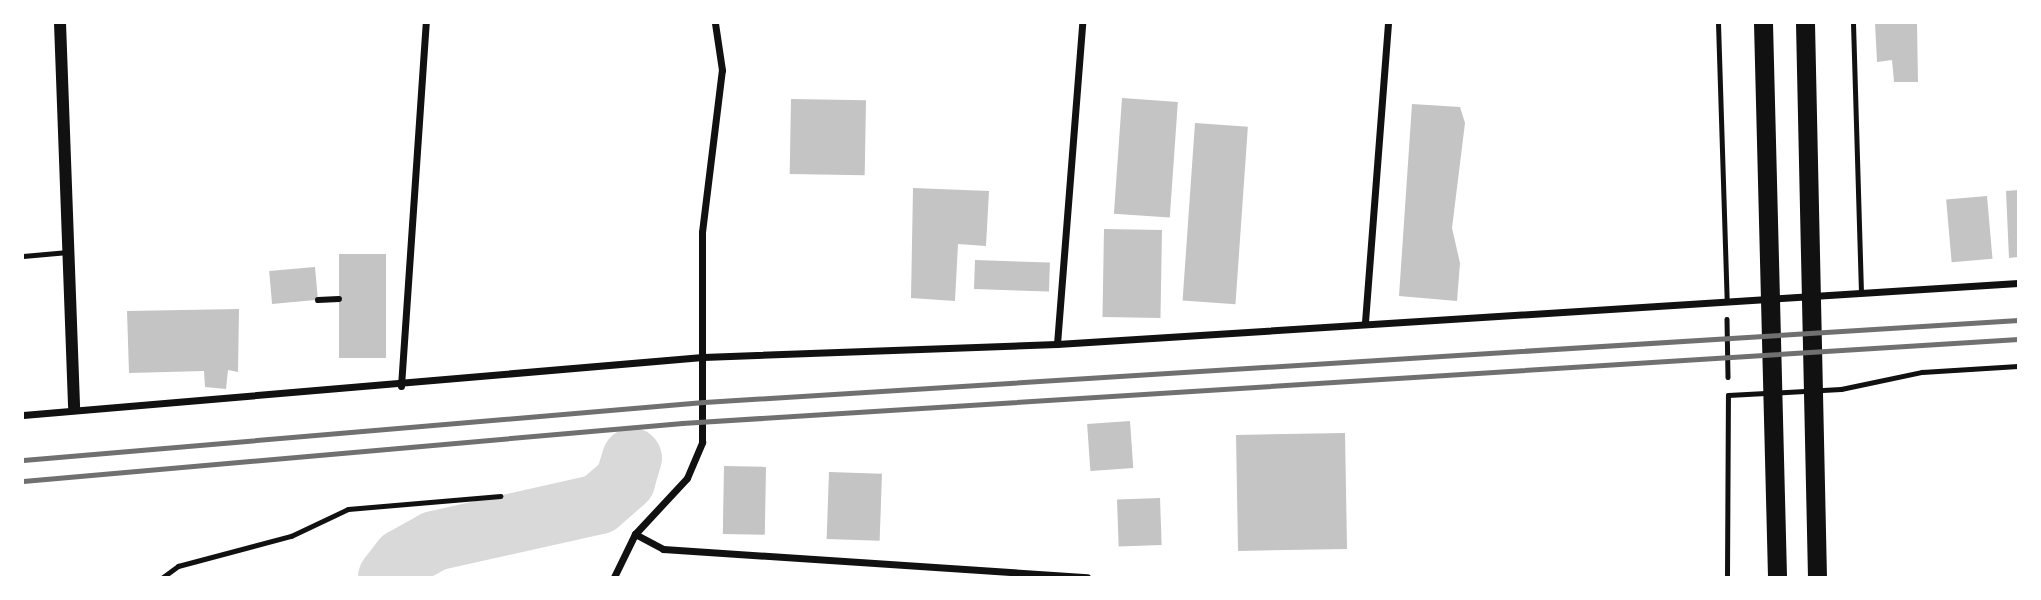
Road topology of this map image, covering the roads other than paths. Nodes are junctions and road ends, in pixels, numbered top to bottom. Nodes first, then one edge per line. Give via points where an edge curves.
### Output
1 (60, 23) edge
2 (426, 23) edge
3 (715, 23) edge
4 (1082, 23) edge
5 (1388, 23) edge
6 (1718, 23) edge
7 (1763, 23) edge
8 (1805, 23) edge
9 (1853, 23) edge
10 (69, 252) junction
11 (23, 256) edge
12 (2018, 283) edge
13 (1861, 293) junction
14 (339, 299) dead end
15 (318, 300) dead end
16 (1727, 302) junction
17 (1365, 322) junction
18 (1057, 344) junction
19 (703, 357) junction
20 (2018, 366) edge
21 (401, 386) junction
22 (74, 407) junction
23 (23, 415) edge
24 (499, 496) dead end
25 (635, 534) junction
26 (163, 577) edge
27 (614, 577) edge
28 (1087, 577) edge
29 (1727, 577) edge
30 (1777, 577) edge
31 (1817, 577) edge

1 - 10 street
2 - 21 street
3 - 19 street via 722,70 705,181
4 - 18 street
5 - 17 street
6 - 16 lane
7 - 30 highway via 1773,274
8 - 31 highway
9 - 13 lane
10 - 11 lane
10 - 22 street
12 - 13 street
13 - 16 street
14 - 15 street
16 - 17 street
17 - 18 street
18 - 19 street
19 - 21 street
19 - 25 street via 705,421 696,463
20 - 29 lane via 1922,372 1841,389 1728,395
21 - 22 street
22 - 23 street
24 - 26 lane via 348,509 291,536 178,566
25 - 27 street
25 - 28 street via 663,549

